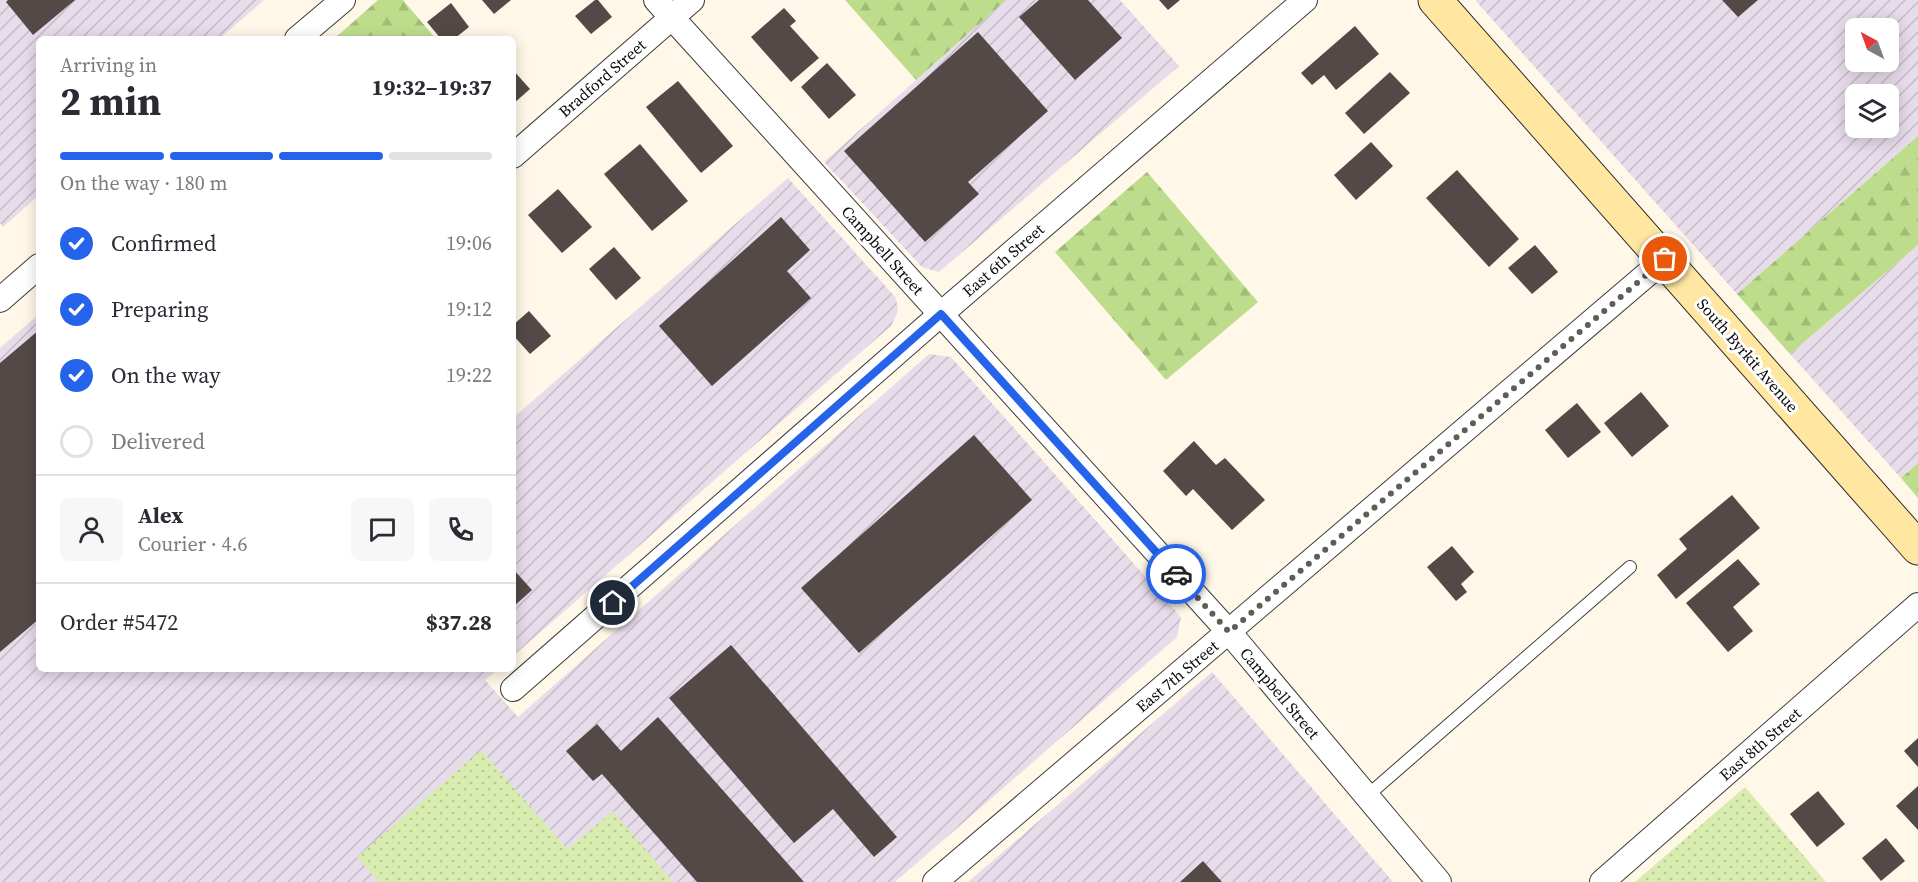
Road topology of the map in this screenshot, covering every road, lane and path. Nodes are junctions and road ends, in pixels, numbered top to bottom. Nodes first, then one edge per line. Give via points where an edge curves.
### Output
1 (343, 0) edge
2 (692, 0) edge
3 (1305, 0) edge
4 (1435, 0) edge
5 (664, 8) edge
6 (301, 36) edge
7 (516, 153) edge
8 (1665, 259) junction
9 (36, 269) edge
10 (0, 300) edge
11 (941, 314) junction
12 (1918, 548) edge
13 (1630, 567) dead end
14 (1918, 605) edge
15 (1229, 632) junction
16 (513, 690) dead end
17 (1367, 796) junction
18 (935, 882) edge
19 (1439, 882) edge
20 (1602, 882) edge

1 - 6 street
2 - 5 street, Bradford Street
3 - 11 street, East 6th Street
4 - 8 street, South Byrkit Avenue
5 - 7 street, Bradford Street
5 - 11 street, Campbell Street
8 - 12 street, South Byrkit Avenue
8 - 15 street, East 7th Street
9 - 10 street
11 - 15 street, Campbell Street
11 - 16 street, East 6th Street
13 - 17 lane
14 - 20 street, East 8th Street
15 - 17 street, Campbell Street
15 - 18 street, East 7th Street
17 - 19 street, Campbell Street

